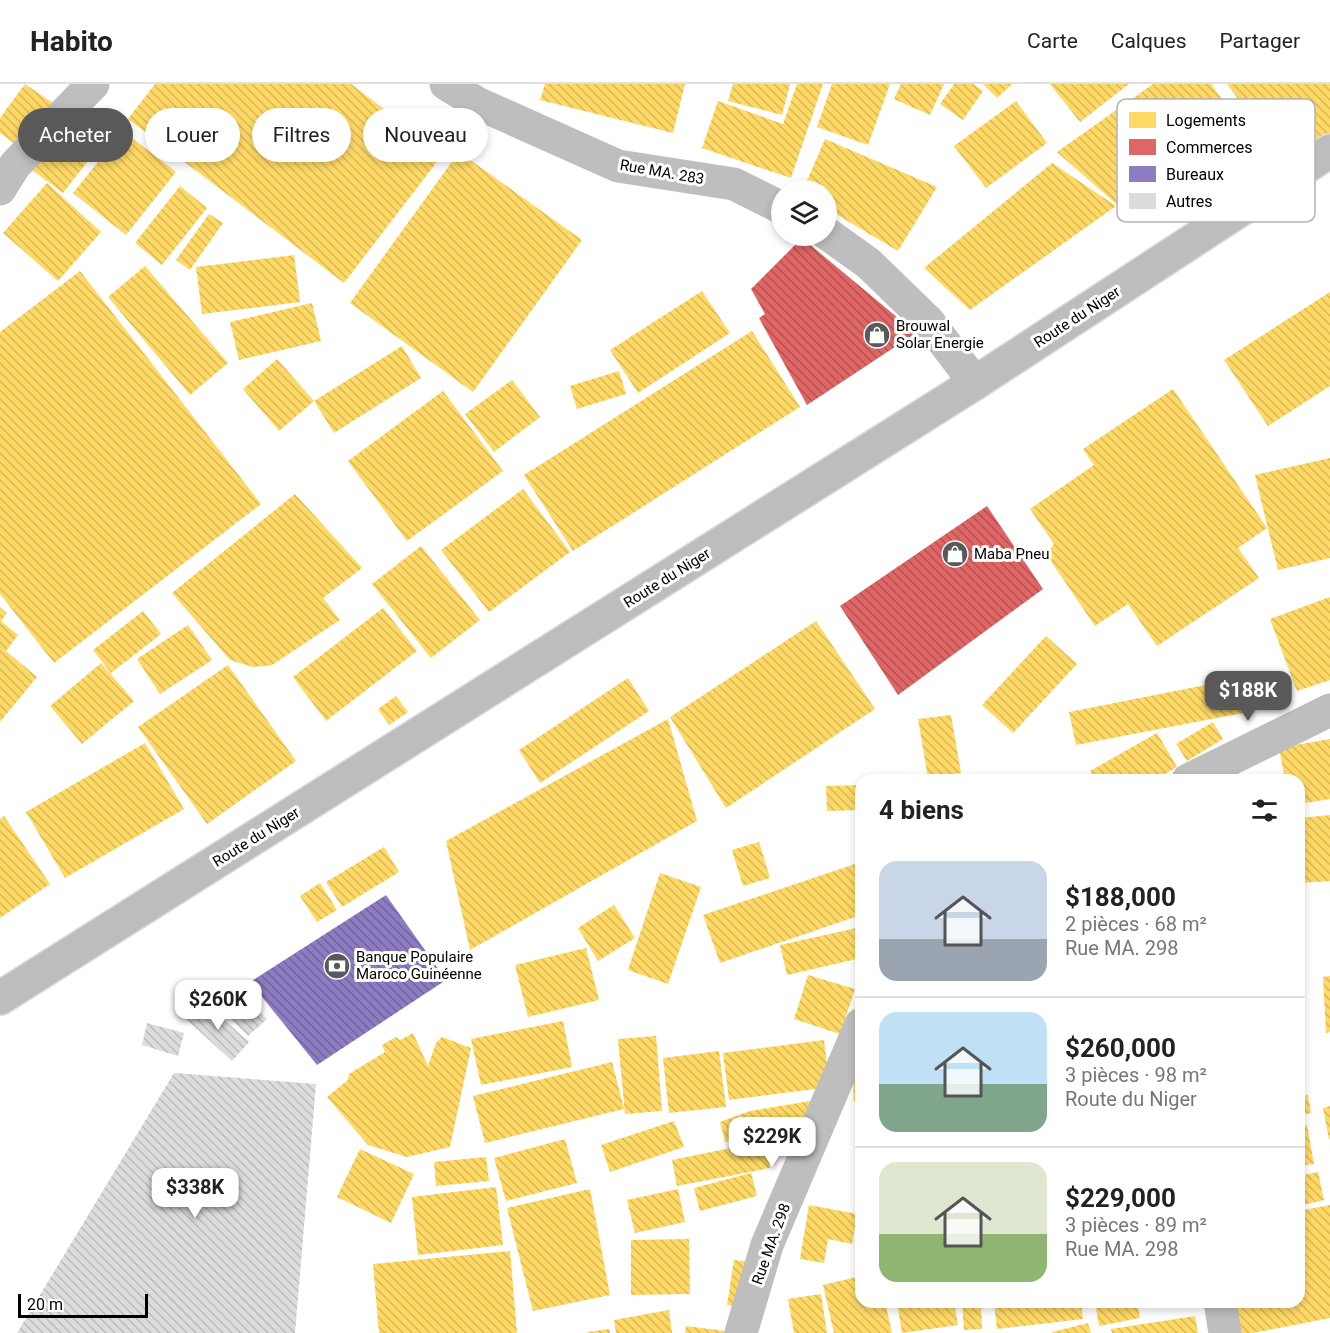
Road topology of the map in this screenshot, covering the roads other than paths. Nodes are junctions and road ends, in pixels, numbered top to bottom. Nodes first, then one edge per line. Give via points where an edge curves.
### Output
1 (93, 84) edge
2 (446, 84) edge
3 (1330, 151) edge
4 (1315, 161) edge
5 (0, 189) edge
6 (771, 202) edge
7 (1221, 222) edge
8 (837, 241) edge
9 (975, 383) junction
10 (1330, 710) edge
11 (1200, 774) edge
12 (0, 999) edge
13 (855, 1038) edge
14 (1221, 1308) edge
15 (741, 1333) edge
16 (1225, 1333) edge

1 - 5 street via 15,165
2 - 6 street, Rue MA. 283 via 477,103 618,166 734,184
3 - 4 main road, Route du Niger
7 - 9 main road, Route du Niger
8 - 9 street via 868,263 928,321
9 - 12 main road, Route du Niger
10 - 11 street
13 - 15 street, Rue MA. 298 via 767,1245
14 - 16 street

